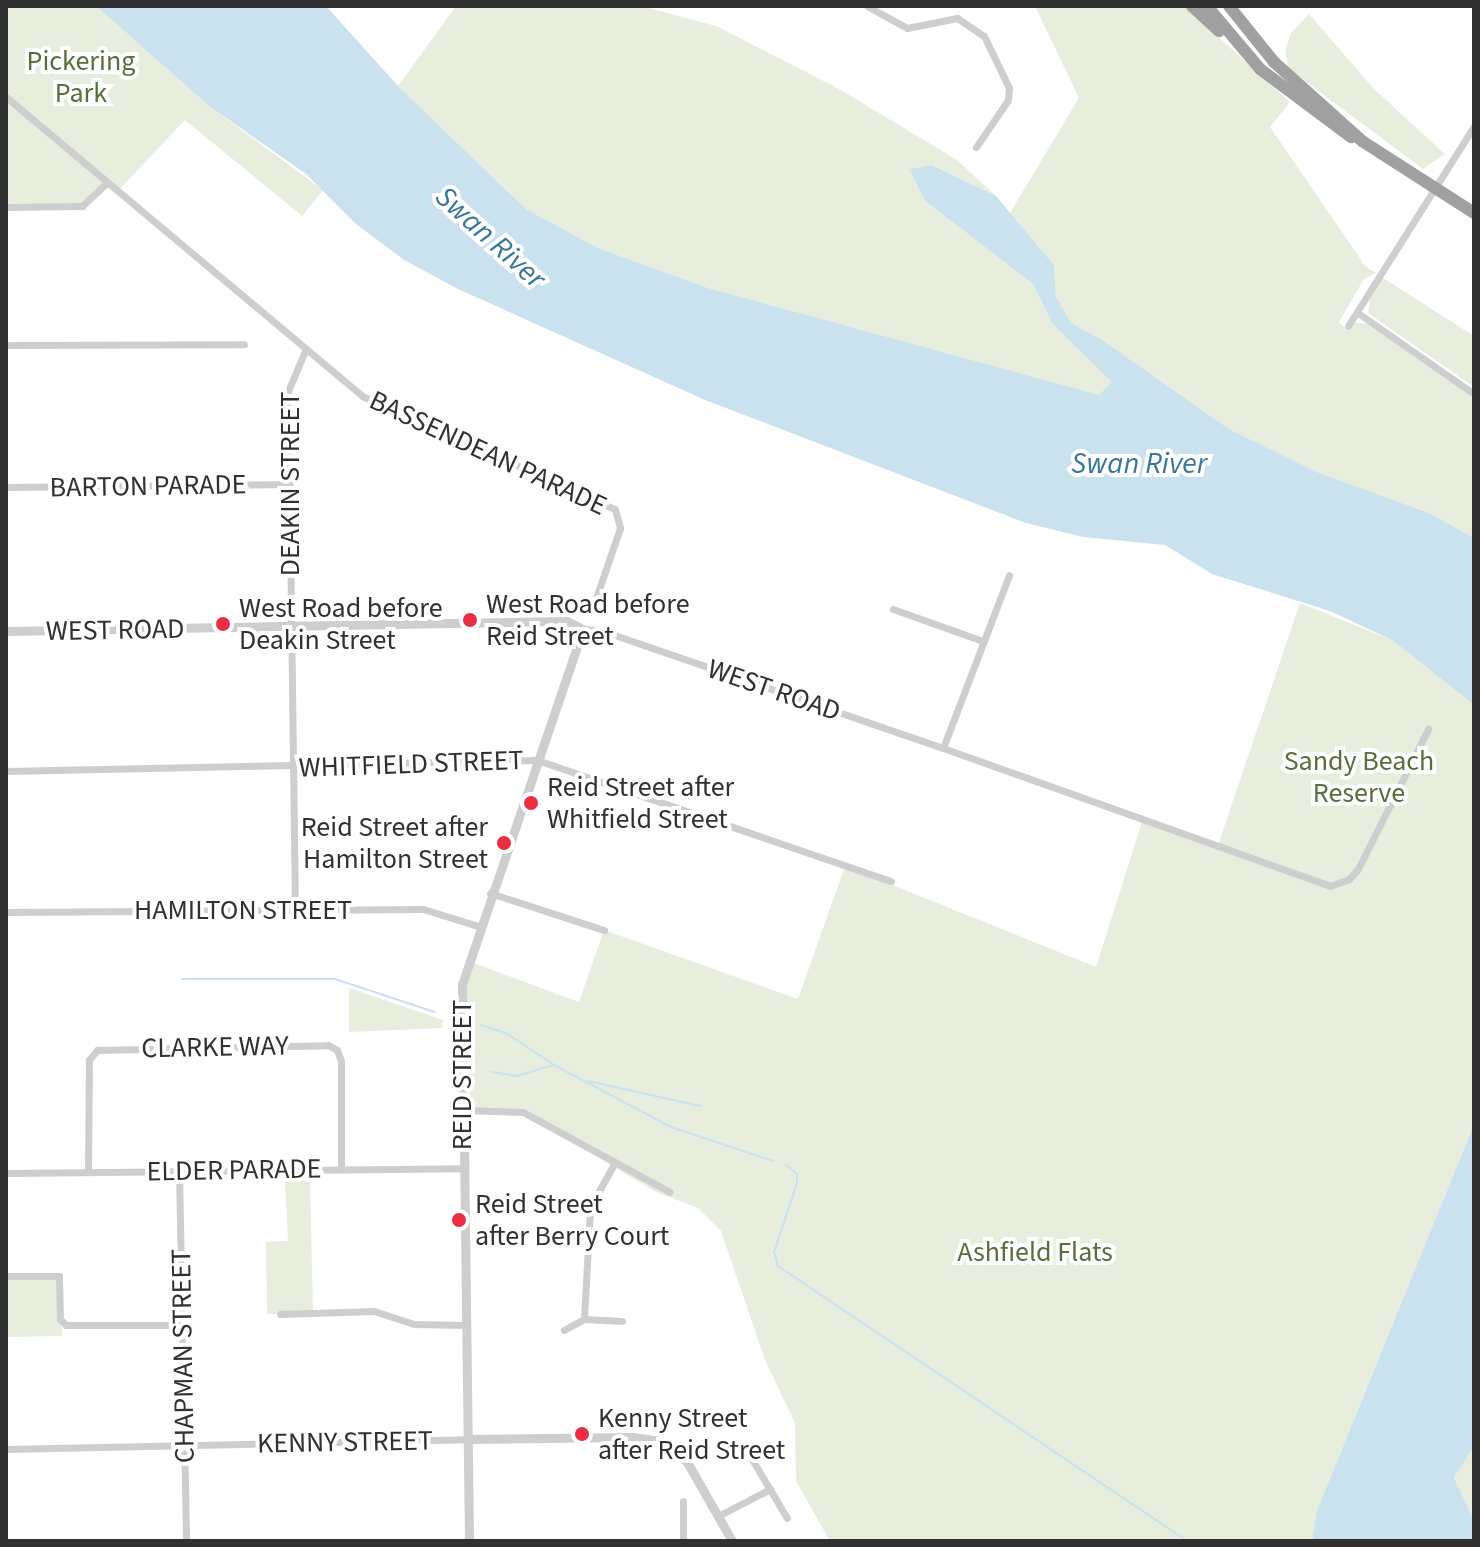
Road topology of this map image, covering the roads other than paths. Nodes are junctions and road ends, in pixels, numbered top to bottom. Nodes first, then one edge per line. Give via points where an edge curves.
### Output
1 (867, 6) edge
2 (1192, 6) edge
3 (1207, 6) edge
4 (1229, 6) edge
5 (1243, 51) junction
6 (6, 97) edge
7 (1474, 126) edge
8 (1362, 141) junction
9 (976, 147) dead end
10 (107, 183) junction
11 (1433, 186) junction
12 (6, 207) edge
13 (1474, 213) edge
14 (1358, 313) junction
15 (1348, 326) dead end
16 (244, 344) dead end
17 (6, 345) edge
18 (305, 351) junction
19 (1474, 394) edge
20 (289, 484) junction
21 (6, 487) edge
22 (1009, 575) dead end
23 (597, 595) dead end
24 (893, 609) dead end
25 (291, 627) junction
26 (583, 629) junction
27 (6, 631) edge
28 (983, 641) junction
29 (1428, 729) dead end
30 (943, 748) junction
31 (537, 760) junction
32 (293, 768) junction
33 (6, 771) edge
34 (891, 881) dead end
35 (490, 893) junction
36 (295, 910) junction
37 (6, 912) edge
38 (478, 926) junction
39 (604, 930) dead end
40 (461, 1110) junction
41 (614, 1164) junction
42 (463, 1168) junction
43 (341, 1169) junction
44 (179, 1171) junction
45 (88, 1172) junction
46 (6, 1173) edge
47 (670, 1192) dead end
48 (6, 1276) edge
49 (280, 1314) dead end
50 (584, 1319) junction
51 (622, 1321) dead end
52 (182, 1325) junction
53 (465, 1325) junction
54 (564, 1330) dead end
55 (467, 1439) junction
56 (184, 1446) junction
57 (6, 1449) edge
58 (750, 1456) dead end
59 (770, 1489) junction
60 (683, 1501) dead end
61 (718, 1516) junction
62 (787, 1518) dead end
63 (186, 1541) edge
64 (469, 1541) edge
65 (683, 1541) edge
66 (732, 1541) edge

1 - 9 street via 907,28 957,18 984,36 1009,88 1008,100
2 - 5 highway
3 - 5 highway
4 - 8 highway via 1274,62
5 - 8 highway via 1338,131
6 - 10 street, BASSENDEAN PARADE
7 - 11 street
8 - 11 highway
10 - 12 street via 82,206
10 - 18 street, BASSENDEAN PARADE
11 - 13 highway
11 - 14 street
14 - 15 street
14 - 19 street
16 - 17 street
18 - 20 street, DEAKIN STREET via 288,391
18 - 23 street, BASSENDEAN PARADE via 388,411 615,509 620,528
20 - 21 street, BARTON PARADE
20 - 25 street, DEAKIN STREET
22 - 28 street
24 - 28 street
25 - 26 street, WEST ROAD via 567,621
25 - 27 street, WEST ROAD
25 - 32 street, DEAKIN STREET
26 - 30 street, WEST ROAD via 600,630
26 - 31 street, REID STREET
28 - 30 street
29 - 30 street, WEST ROAD via 1358,869 1330,886
31 - 32 street, WHITFIELD STREET
31 - 34 street, WHITFIELD STREET
31 - 35 street, REID STREET
32 - 33 street, WHITFIELD STREET
32 - 36 street, DEAKIN STREET
35 - 38 street, REID STREET
35 - 39 street
36 - 37 street, HAMILTON STREET
36 - 38 street, HAMILTON STREET via 423,909
38 - 40 street, REID STREET via 461,996
40 - 41 street via 518,1110
40 - 42 street, REID STREET
41 - 47 street
41 - 50 street via 588,1212
42 - 43 street, ELDER PARADE
42 - 53 street, REID STREET
43 - 44 street, ELDER PARADE
43 - 45 street, CLARKE WAY via 340,1055 333,1047 313,1045 97,1050 89,1060
44 - 45 street, ELDER PARADE
44 - 52 street, CHAPMAN STREET
45 - 46 street, ELDER PARADE
48 - 52 street via 59,1276 60,1319 66,1325
49 - 53 street via 374,1311 414,1324
50 - 51 street
50 - 54 street
52 - 56 street, CHAPMAN STREET
53 - 55 street, REID STREET
55 - 56 street, KENNY STREET
55 - 61 street, KENNY STREET via 643,1437 680,1453
55 - 64 street, REID STREET
56 - 57 street, KENNY STREET
56 - 63 street, CHAPMAN STREET
58 - 59 street
59 - 61 street
59 - 62 street
60 - 65 street
61 - 66 street

